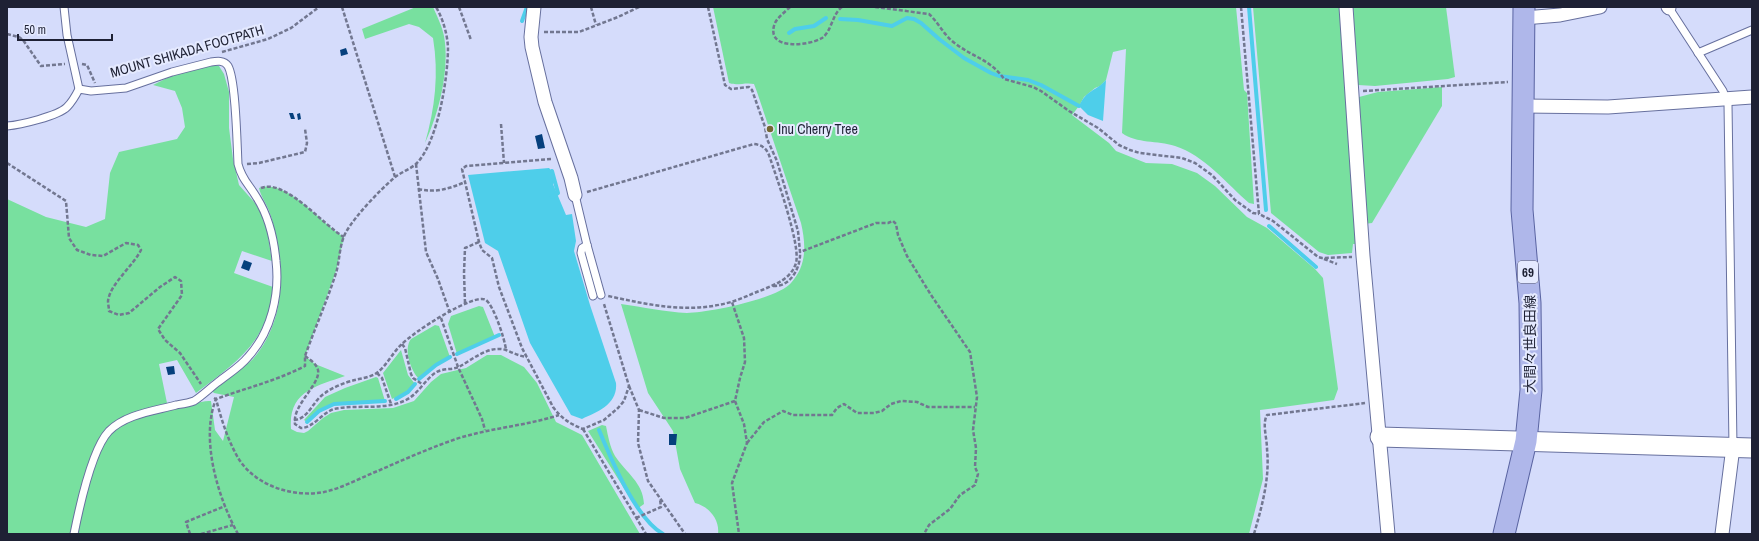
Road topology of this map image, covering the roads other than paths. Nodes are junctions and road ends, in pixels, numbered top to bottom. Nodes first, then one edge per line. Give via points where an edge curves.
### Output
1 (64, 7) edge
2 (534, 7) edge
3 (1346, 7) edge
4 (1600, 7) edge
5 (1668, 8) edge
6 (1524, 13) edge
7 (1752, 30) edge
8 (1698, 53) junction
9 (79, 89) junction
10 (1752, 97) edge
11 (1725, 98) junction
12 (1522, 106) junction
13 (7, 126) edge
14 (575, 195) joint
15 (587, 245) junction
16 (601, 295) road end
17 (593, 296) dead end
18 (1380, 437) junction
19 (1526, 440) junction
20 (1733, 447) junction
21 (1752, 448) edge
22 (74, 534) edge
23 (1388, 534) edge
24 (1504, 534) edge
25 (1722, 534) edge

1 - 9 lane via 67,35
2 - 14 street via 532,47 545,102
3 - 18 street via 1375,402
4 - 6 street via 1560,15
5 - 8 lane
6 - 12 main road, 大間々世良田線 / 69
7 - 8 lane
8 - 11 lane
9 - 13 lane via 66,108 34,120
9 - 22 lane via 126,88 198,65 217,61 226,64 234,99 238,164 241,176 266,215 272,237 277,276 274,305 265,331 248,358 193,401 135,416 108,432 89,475
10 - 11 street
11 - 12 street via 1608,107
11 - 20 lane via 1728,104
12 - 19 main road, 大間々世良田線 / 69 via 1522,210 1531,316 1531,390
14 - 15 lane
15 - 16 lane
15 - 17 lane via 582,248 581,253
18 - 19 street
18 - 23 street
19 - 20 street
19 - 24 main road, 大間々世良田線 / 69
20 - 21 street
20 - 25 street

